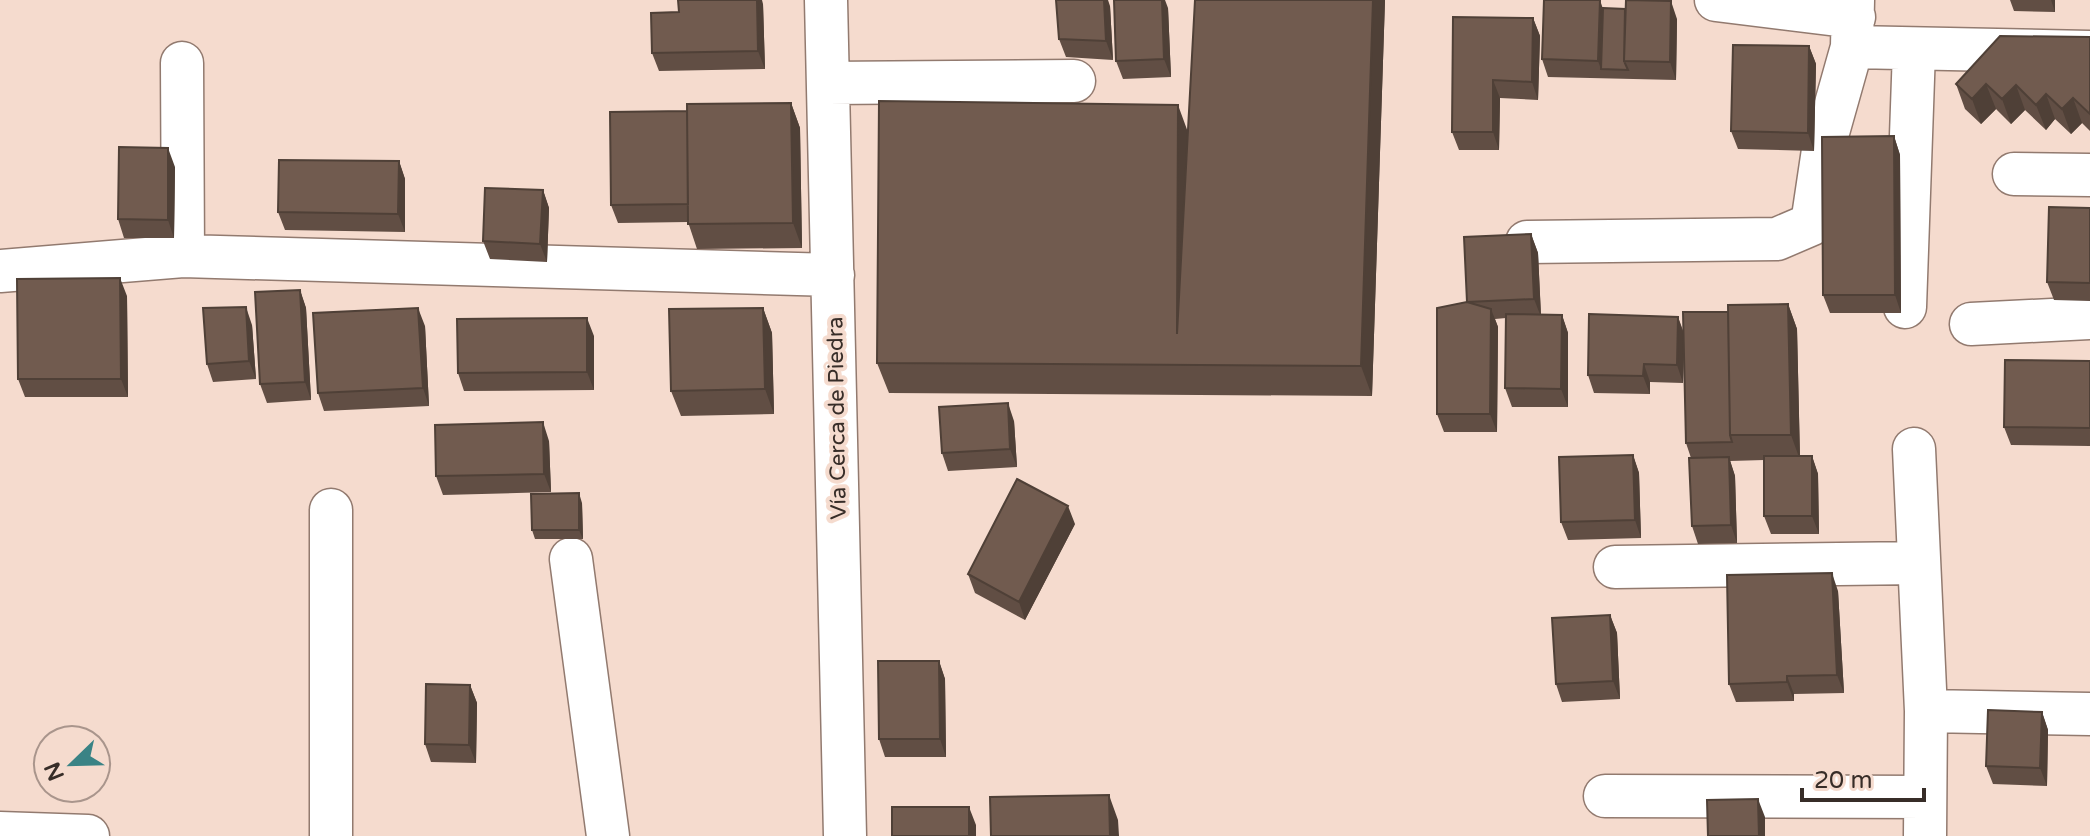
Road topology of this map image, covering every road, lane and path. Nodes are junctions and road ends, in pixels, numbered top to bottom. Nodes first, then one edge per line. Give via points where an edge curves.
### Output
1 (826, 0) edge
2 (1716, 0) edge
3 (1853, 21) edge
4 (1914, 50) junction
5 (2090, 52) edge
6 (182, 63) dead end
7 (1074, 81) dead end
8 (828, 83) junction
9 (2014, 174) dead end
10 (2090, 175) edge
11 (1527, 242) edge
12 (183, 256) junction
13 (0, 271) edge
14 (833, 275) junction
15 (1905, 307) dead end
16 (2090, 318) edge
17 (1971, 324) dead end
18 (1914, 449) dead end
19 (331, 510) dead end
20 (571, 559) dead end
21 (1919, 563) junction
22 (1615, 567) dead end
23 (1926, 711) junction
24 (2090, 714) edge
25 (1605, 796) dead end
26 (1925, 817) edge
27 (0, 833) edge
28 (88, 836) edge
29 (331, 836) edge
30 (608, 836) edge
31 (845, 836) edge

1 - 8 street, Vía Cerca de Piedra
2 - 3 street
3 - 4 street
3 - 11 street via 1812,224 1777,239
4 - 5 street
4 - 15 street
6 - 12 street
7 - 8 street
8 - 14 street, Vía Cerca de Piedra
9 - 10 street
12 - 13 street
12 - 14 street
14 - 31 street, Vía Cerca de Piedra
16 - 17 street
18 - 21 street
19 - 29 street
20 - 30 street
21 - 22 street
21 - 23 street
23 - 24 street
23 - 26 street
25 - 26 street
27 - 28 street

